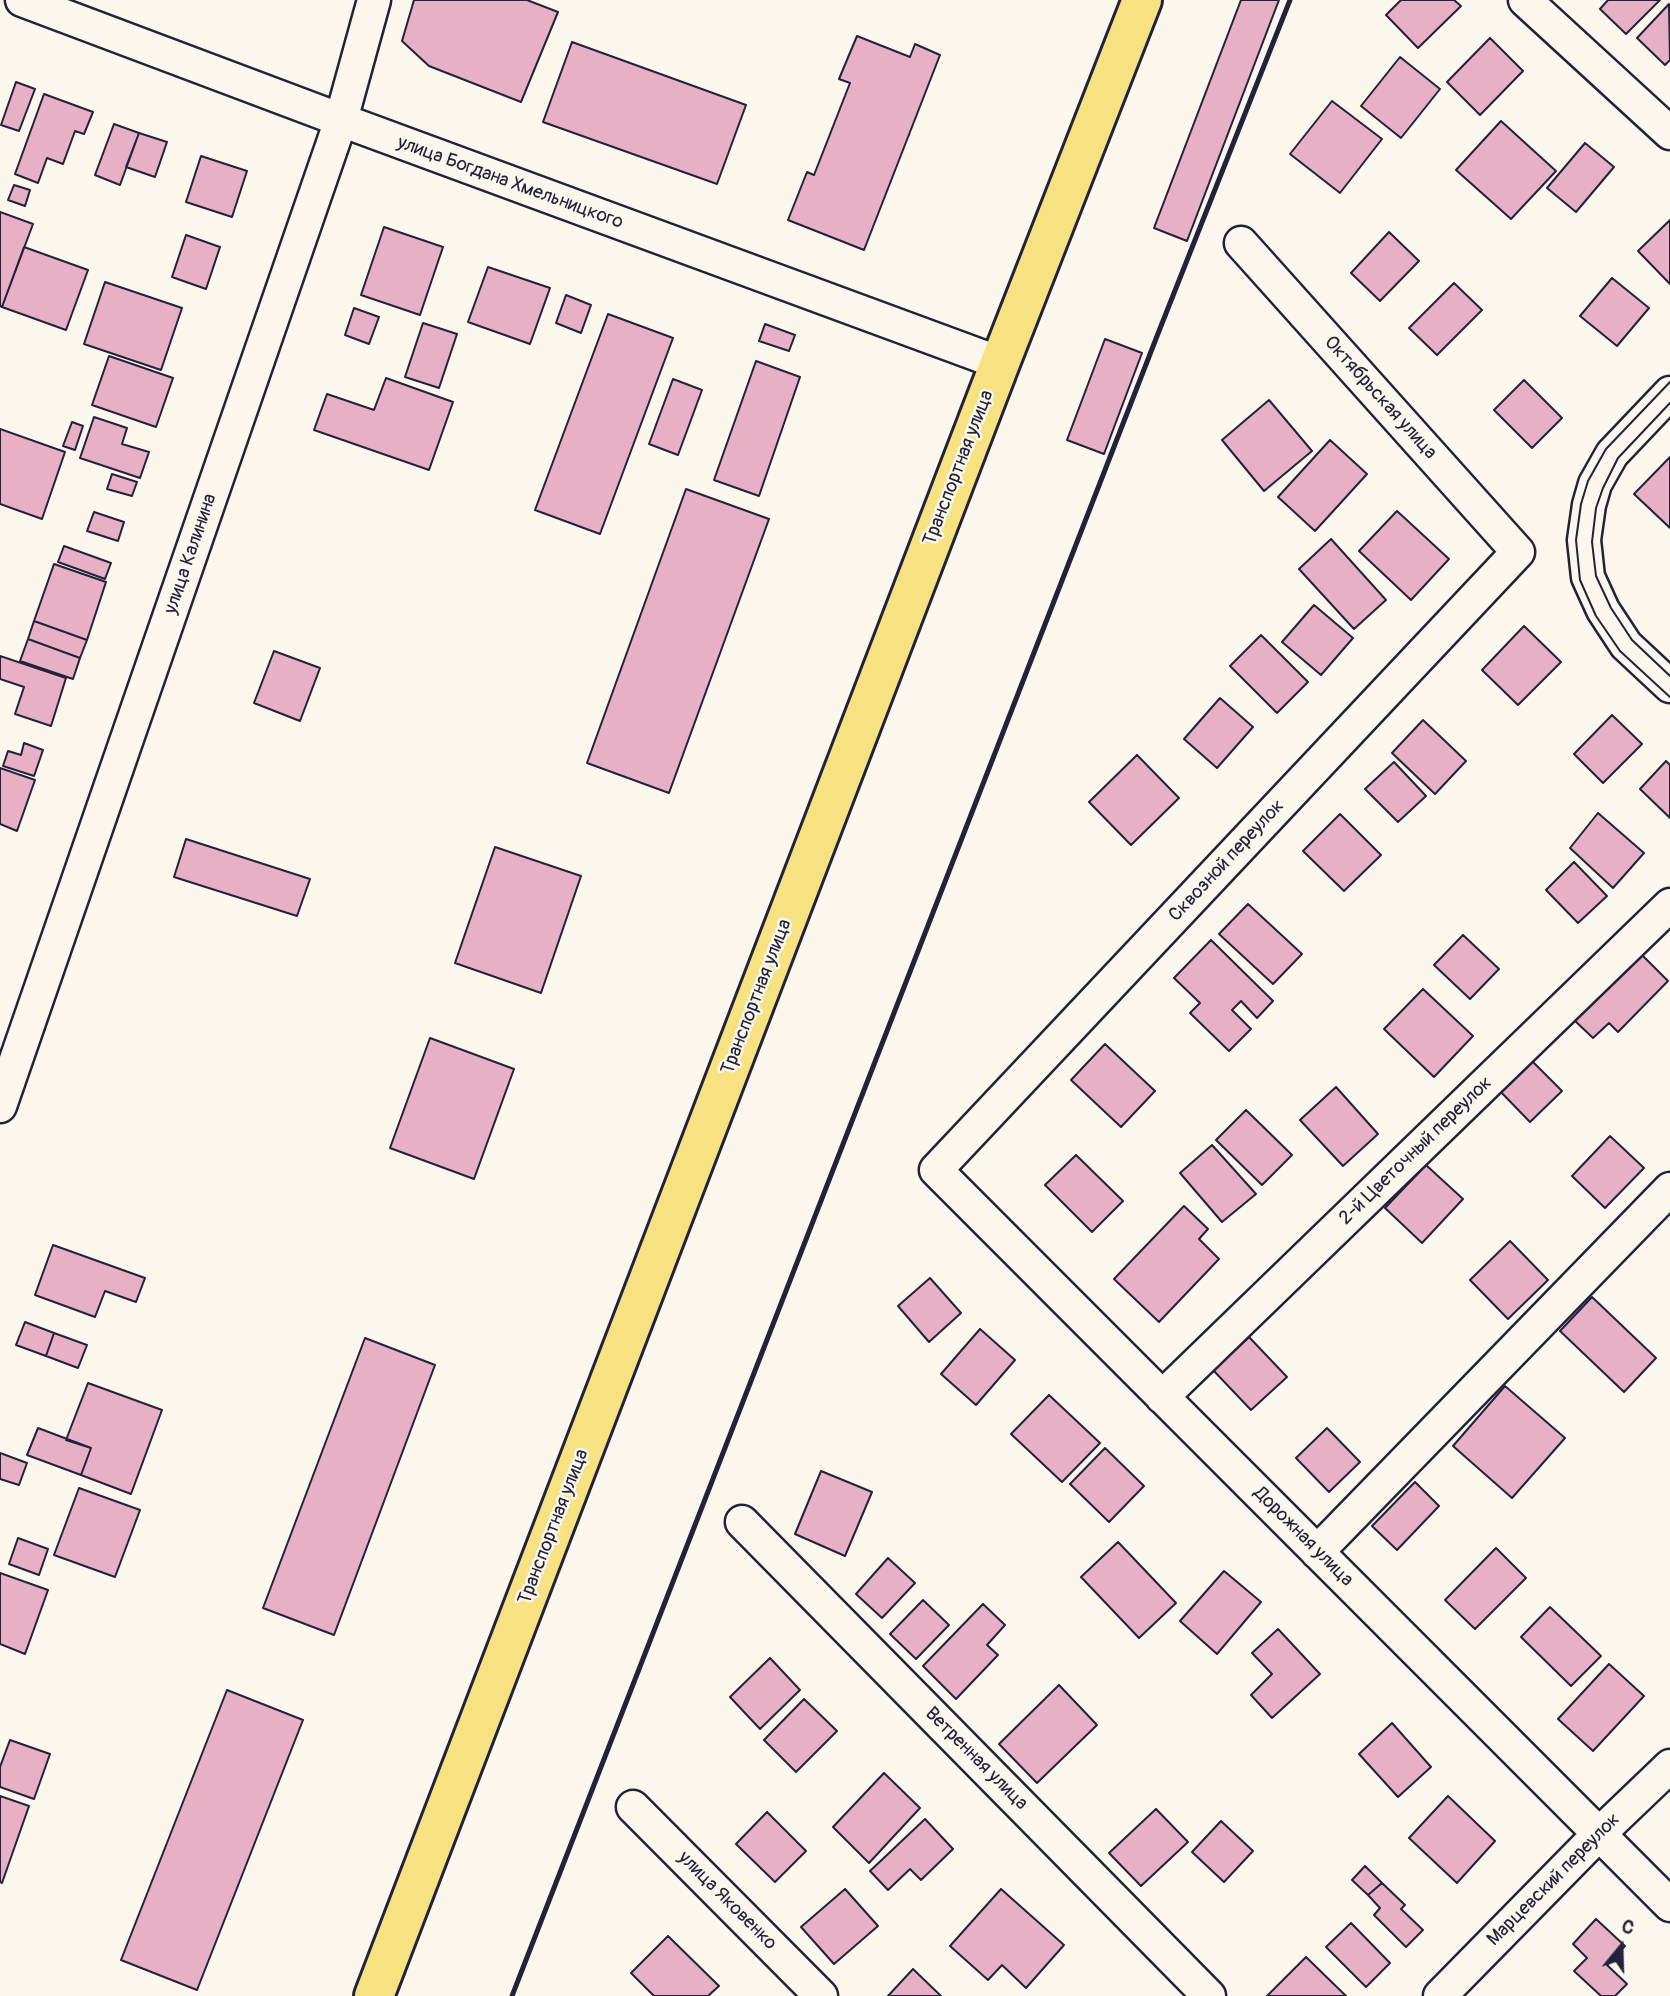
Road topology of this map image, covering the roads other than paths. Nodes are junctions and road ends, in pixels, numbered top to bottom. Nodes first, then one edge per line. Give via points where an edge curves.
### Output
1 (22, 0) edge
2 (374, 0) edge
3 (1142, 0) edge
4 (1525, 0) edge
5 (341, 120) junction
6 (1670, 133) edge
7 (1241, 243) dead end
8 (1000, 363) junction
9 (1670, 393) edge
10 (1518, 552) joint
11 (1670, 686) edge
12 (1670, 905) edge
13 (0, 1106) edge
14 (936, 1170) joint
15 (1670, 1189) edge
16 (1162, 1396) junction
17 (742, 1522) dead end
18 (1317, 1552) junction
19 (1670, 1766) edge
20 (633, 1807) dead end
21 (1599, 1834) junction
22 (1670, 1905) edge
23 (374, 1996) edge
24 (821, 1996) edge
25 (1209, 1996) edge
26 (1440, 1996) edge

1 - 5 street, улица Богдана Хмельницкого
2 - 5 street, улица Калинина
3 - 8 main road, Транспортная улица
4 - 6 street
5 - 8 street, улица Богдана Хмельницкого
5 - 13 street, улица Калинина
7 - 10 street, Октябрьская улица
8 - 23 main road, Транспортная улица
9 - 11 street via 1612,454 1595,484 1584,540 1588,577 1603,610 1626,645
10 - 14 street, Сквозной переулок
12 - 16 street, 2-й Цветочный переулок
14 - 16 street, Дорожная улица
15 - 18 street
16 - 18 street, Дорожная улица
17 - 25 street, Ветренная улица
18 - 21 street, Дорожная улица
19 - 21 street, Марцевский переулок
20 - 24 street, улица Яковенко
21 - 22 street, Дорожная улица
21 - 26 street, Марцевский переулок

